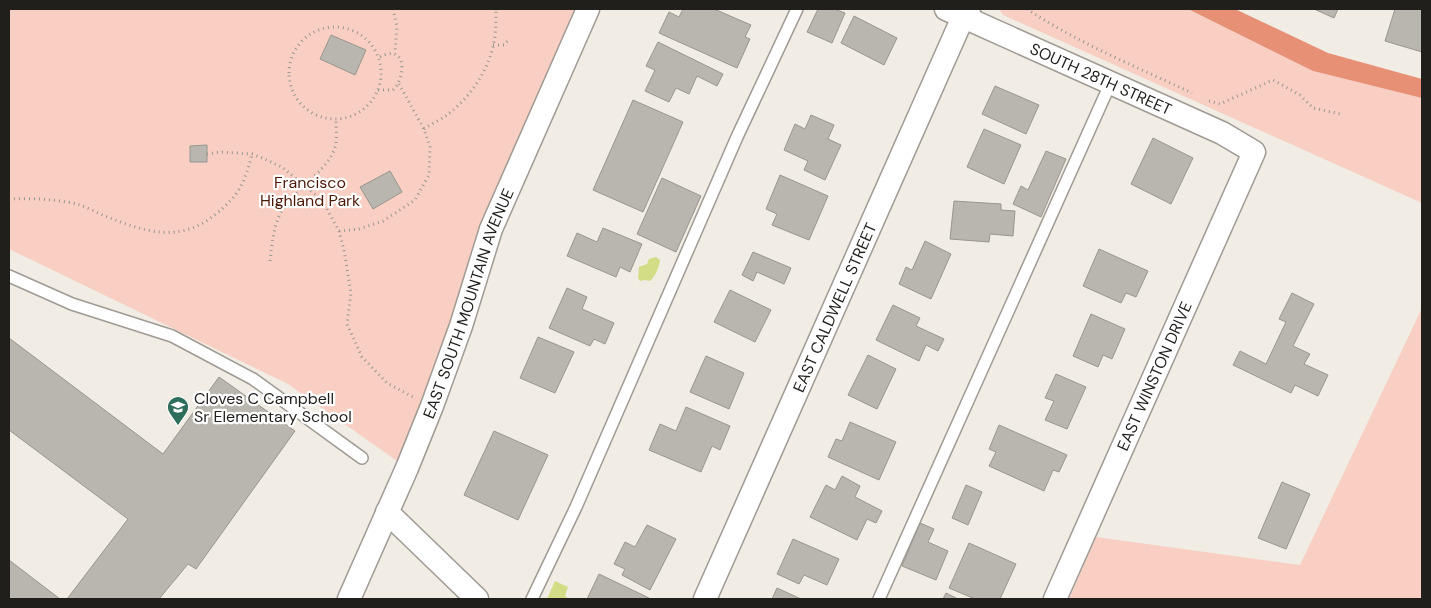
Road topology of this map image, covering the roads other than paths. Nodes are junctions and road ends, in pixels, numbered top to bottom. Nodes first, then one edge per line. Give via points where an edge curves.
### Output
1 (588, 9) edge
2 (797, 9) edge
3 (960, 11) edge
4 (1111, 82) junction
5 (1254, 152) joint
6 (9, 276) edge
7 (362, 458) dead end
8 (387, 512) junction
9 (349, 599) edge
10 (476, 599) edge
11 (532, 599) edge
12 (705, 599) edge
13 (879, 599) edge
14 (1055, 599) edge

1 - 8 street, EAST SOUTH MOUNTAIN AVENUE via 490,229 461,326 432,406
2 - 11 lane
3 - 4 street, SOUTH 28TH STREET
3 - 12 street, EAST CALDWELL STREET
4 - 5 street, SOUTH 28TH STREET via 1222,133
4 - 13 lane
5 - 14 street, EAST WINSTON DRIVE
6 - 7 lane via 72,304 172,336 252,378
8 - 9 street, EAST SOUTH MOUNTAIN AVENUE
8 - 10 street

